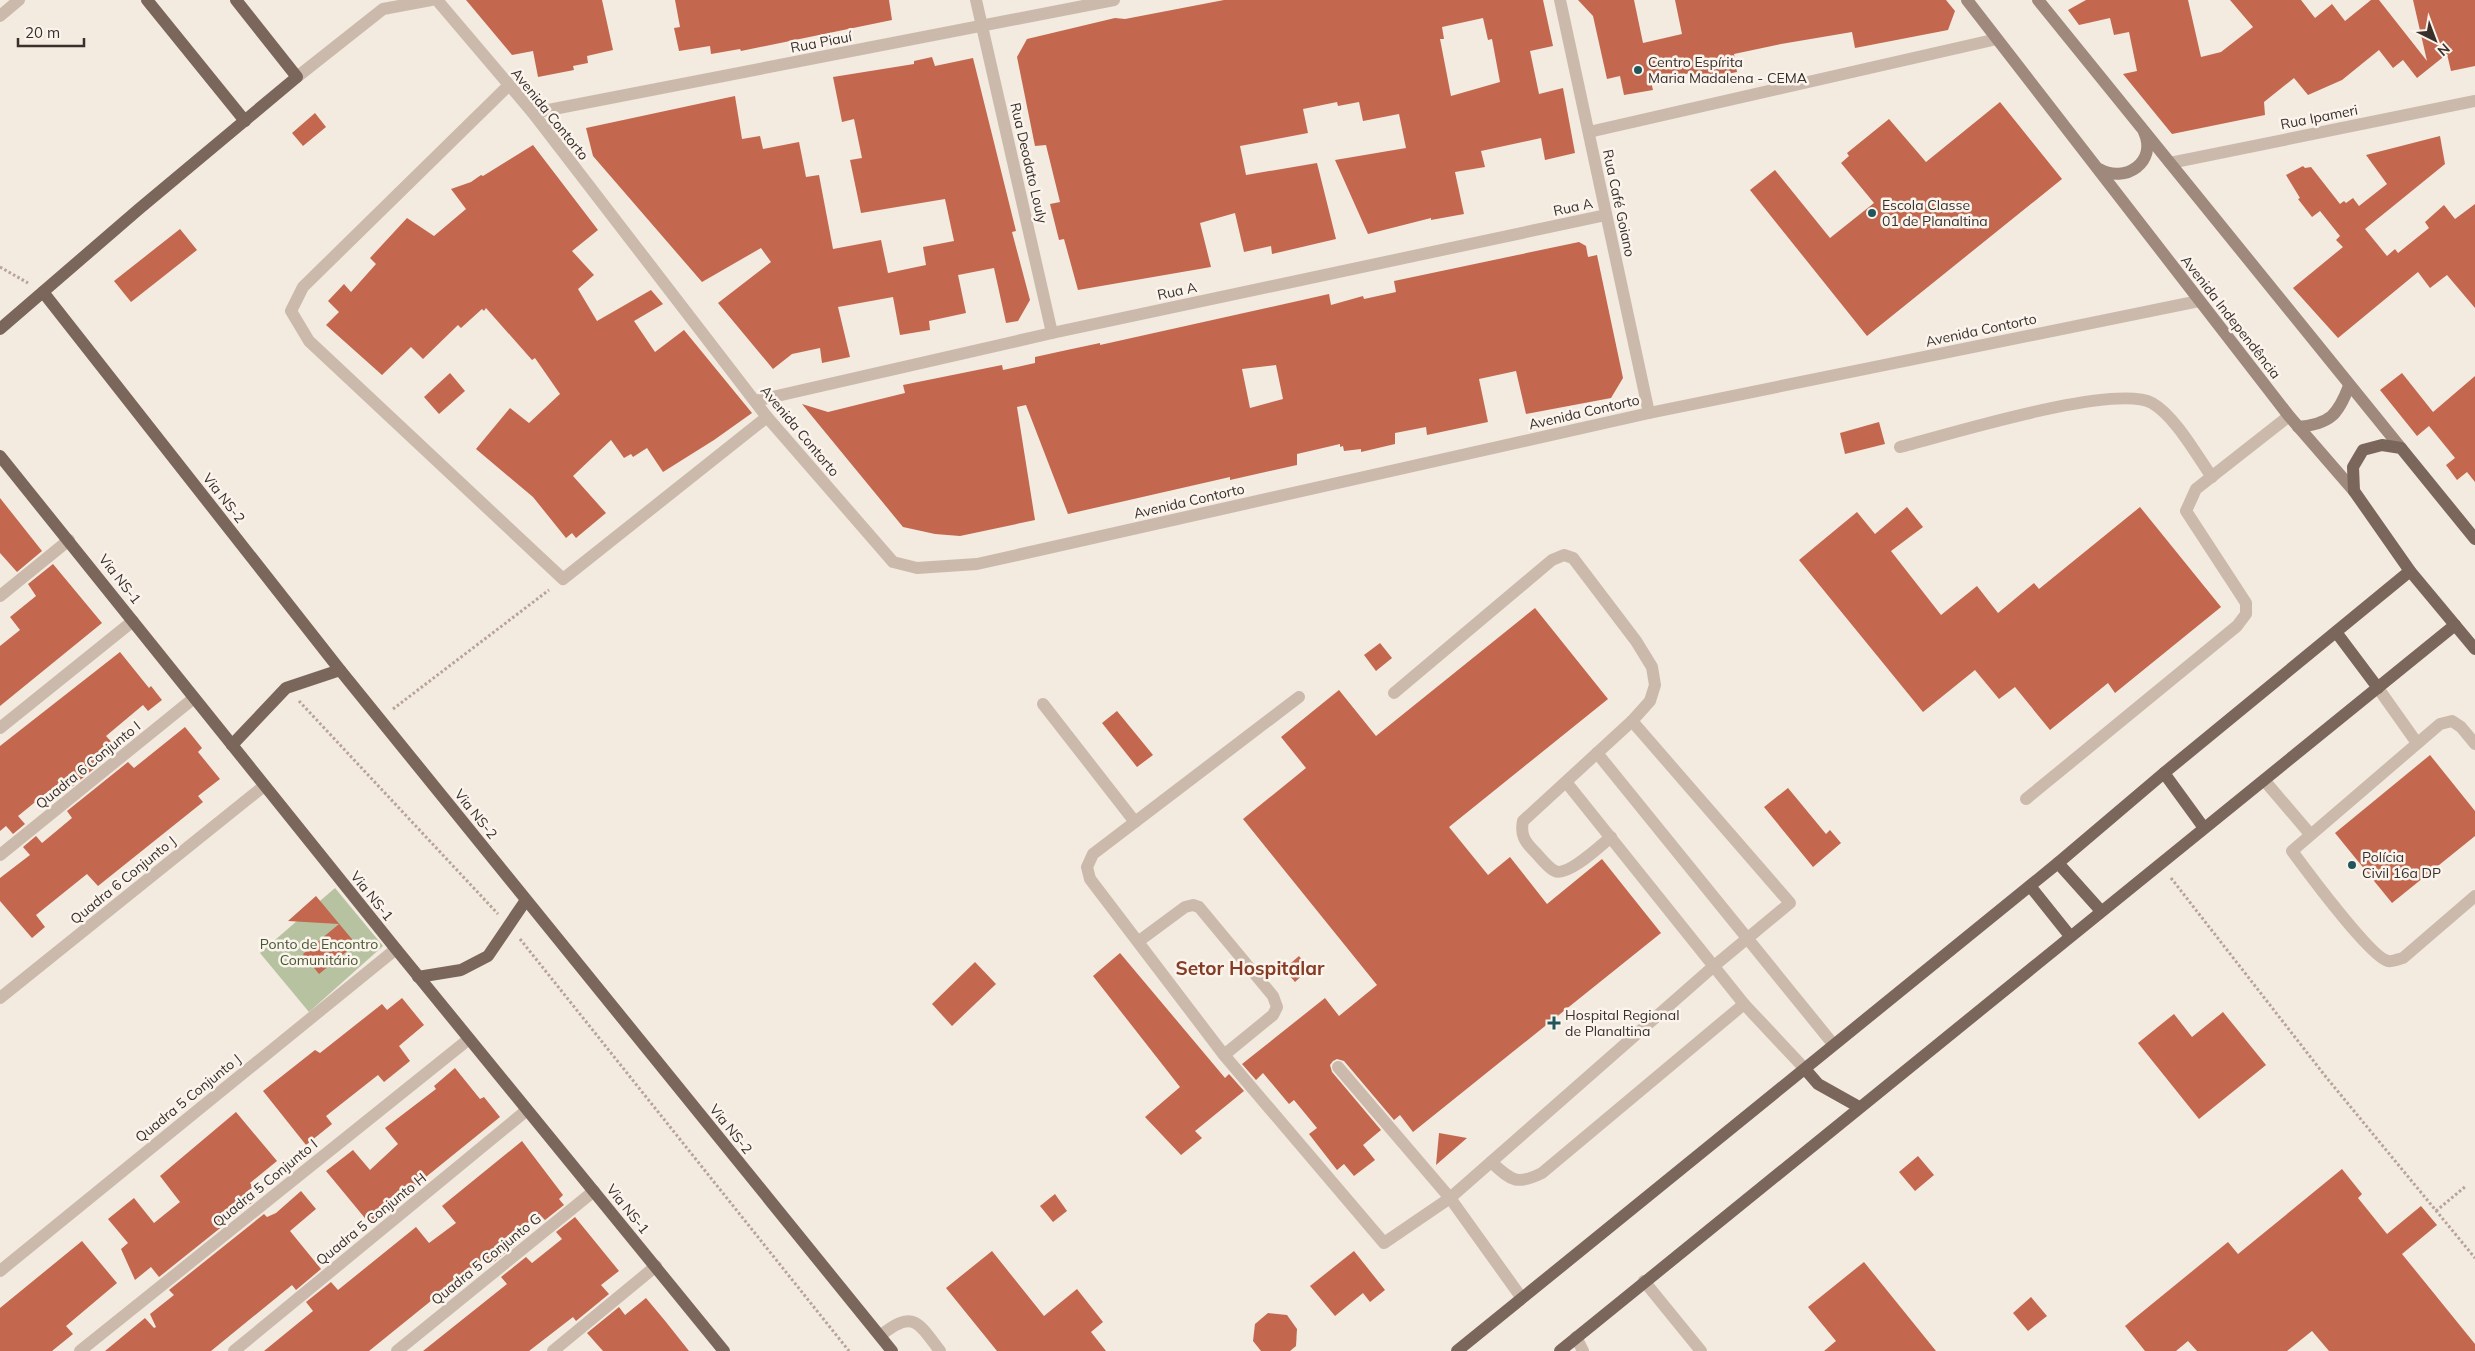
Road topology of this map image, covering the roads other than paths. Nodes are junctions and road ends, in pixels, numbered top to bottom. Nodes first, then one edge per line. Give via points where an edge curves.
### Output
1 (19, 0) edge
2 (147, 0) edge
3 (236, 0) edge
4 (431, 0) edge
5 (437, 0) edge
6 (976, 0) edge
7 (1114, 0) edge
8 (1560, 0) edge
9 (1967, 0) edge
10 (1980, 0) edge
11 (2038, 0) edge
12 (386, 4) edge
13 (0, 16) edge
14 (1982, 20) junction
15 (982, 26) junction
16 (1997, 39) junction
17 (297, 77) junction
18 (508, 86) junction
19 (2475, 100) edge
20 (532, 113) junction
21 (244, 121) junction
22 (2142, 128) junction
23 (1589, 132) junction
24 (2092, 162) junction
25 (2170, 163) junction
26 (1606, 215) junction
27 (43, 292) junction
28 (2198, 301) junction
29 (0, 329) edge
30 (1052, 333) junction
31 (2349, 386) junction
32 (755, 402) junction
33 (1649, 413) junction
34 (2289, 416) junction
35 (767, 417) junction
36 (2298, 427) junction
37 (1900, 447) dead end
38 (2401, 448) junction
39 (2, 462) edge
40 (2212, 477) junction
41 (2354, 491) junction
42 (2475, 539) edge
43 (69, 540) junction
44 (2410, 571) junction
45 (0, 596) edge
46 (133, 621) junction
47 (2455, 625) junction
48 (2336, 632) junction
49 (2475, 649) edge
50 (340, 670) junction
51 (2378, 688) junction
52 (1394, 693) dead end
53 (1299, 697) dead end
54 (194, 698) junction
55 (1043, 704) dead end
56 (1632, 721) junction
57 (0, 728) edge
58 (2417, 743) junction
59 (2475, 744) edge
60 (232, 745) junction
61 (1597, 754) junction
62 (2164, 772) junction
63 (2264, 780) junction
64 (1566, 782) junction
65 (264, 786) junction
66 (2026, 799) dead end
67 (1135, 822) junction
68 (2204, 828) junction
69 (2310, 834) junction
70 (1611, 837) junction
71 (0, 855) edge
72 (2058, 863) junction
73 (2030, 886) junction
74 (2475, 896) edge
75 (526, 900) junction
76 (2101, 911) junction
77 (2070, 936) junction
78 (1747, 940) junction
79 (1139, 941) junction
80 (396, 949) junction
81 (1714, 966) junction
82 (418, 977) junction
83 (0, 998) edge
84 (1744, 1004) junction
85 (469, 1039) junction
86 (1833, 1044) junction
87 (1224, 1055) junction
88 (1338, 1067) dead end
89 (1805, 1069) junction
90 (1859, 1107) junction
91 (527, 1110) junction
92 (1491, 1162) junction
93 (594, 1191) junction
94 (1450, 1198) junction
95 (656, 1266) junction
96 (0, 1271) edge
97 (1644, 1281) junction
98 (1521, 1297) junction
99 (880, 1336) junction
100 (1576, 1337) junction
101 (721, 1350) edge
102 (80, 1351) edge
103 (234, 1351) edge
104 (397, 1351) edge
105 (553, 1351) edge
106 (892, 1351) edge
107 (940, 1351) edge
108 (1457, 1351) edge
109 (1560, 1351) edge
110 (1583, 1351) edge
111 (1701, 1351) edge

1 - 13 street
2 - 21 main road
3 - 17 main road
4 - 12 street
5 - 18 street, Avenida Contorto
6 - 15 street, Rua Deodato Louly
7 - 15 street, Rua Piauí
8 - 23 street, Rua Café Goiano
9 - 14 street, Avenida Independência
10 - 14 street
11 - 22 street
12 - 17 street
14 - 16 street, Avenida Independência
15 - 20 street, Rua Piauí
15 - 30 street, Rua Deodato Louly
16 - 23 street
16 - 24 street, Avenida Independência
17 - 21 main road
18 - 20 street, Avenida Contorto
18 - 35 street via 303,287 291,311 309,341 563,578
19 - 25 street, Rua Ipameri
20 - 32 street, Avenida Contorto
21 - 27 main road
22 - 24 street via 2146,137 2145,156 2134,170 2125,174 2106,174
22 - 25 street
23 - 26 street, Rua Café Goiano
24 - 28 street, Avenida Independência
25 - 31 street
26 - 30 street, Rua A
26 - 33 street, Rua Café Goiano
27 - 29 main road
27 - 50 main road, Via NS-2
28 - 33 street, Avenida Contorto
28 - 34 street, Avenida Independência
30 - 32 street, Rua A
31 - 36 street via 2342,405 2331,418 2318,425
31 - 38 street
32 - 35 street, Avenida Contorto
33 - 35 street, Avenida Contorto via 978,564 917,568 893,562
34 - 36 street, Avenida Independência
34 - 40 street
36 - 41 street, Avenida Independência
37 - 40 street via 2086,400 2127,397 2152,403 2171,421
38 - 41 main road via 2382,444 2363,450 2353,467
38 - 42 main road
39 - 43 main road, Via NS-1
40 - 66 street via 2196,489 2186,511 2246,603 2246,614 2237,626
41 - 44 main road, Avenida Independência
43 - 45 street
43 - 46 main road, Via NS-1
44 - 47 main road, Avenida Independência
44 - 48 main road
46 - 54 main road, Via NS-1
46 - 57 street
47 - 49 main road, Avenida Independência
47 - 51 main road
48 - 51 main road
48 - 62 main road
50 - 60 main road via 286,688
50 - 75 main road, Via NS-2
51 - 58 street
51 - 63 main road
52 - 56 street via 1552,560 1564,555 1573,558 1652,667 1655,685 1650,700
53 - 67 street
54 - 60 main road, Via NS-1
54 - 71 street, Quadra 6 Conjunto I
55 - 67 street
56 - 61 street
56 - 78 street via 1790,903
58 - 59 street via 2440,724 2452,721
58 - 69 street
60 - 65 main road, Via NS-1
61 - 64 street
61 - 78 street
62 - 68 main road
62 - 72 main road
63 - 68 main road
63 - 69 street
64 - 70 street
64 - 70 street via 1522,821 1521,833 1528,845 1555,871 1563,872
65 - 80 main road, Via NS-1
65 - 83 street, Quadra 6 Conjunto J
67 - 79 street via 1092,854 1087,867 1090,879
68 - 76 main road
69 - 74 street via 2292,851 2378,956 2389,962 2403,958
70 - 81 street
72 - 73 main road
72 - 76 main road
73 - 77 main road
73 - 86 main road
75 - 82 main road via 488,956 461,970
75 - 99 main road, Via NS-2
76 - 77 main road
77 - 90 main road
78 - 81 street
78 - 86 street
79 - 87 street
79 - 87 street via 1185,907 1199,907 1274,996 1277,1007 1273,1015
80 - 82 main road, Via NS-1
80 - 96 street, Quadra 5 Conjunto J
81 - 84 street
81 - 92 street
82 - 85 main road, Via NS-1
84 - 89 street
84 - 92 street via 1542,1173 1526,1181 1511,1180
85 - 91 main road, Via NS-1
85 - 102 street, Quadra 5 Conjunto I
86 - 89 main road
87 - 94 street via 1384,1243
88 - 94 street
89 - 90 main road via 1818,1084
89 - 98 main road
90 - 97 main road
91 - 93 main road, Via NS-1
91 - 103 street, Quadra 5 Conjunto H
92 - 94 street
93 - 95 main road, Via NS-1
93 - 104 street, Quadra 5 Conjunto G
94 - 98 street
95 - 101 main road, Via NS-1
95 - 105 street
97 - 100 main road
97 - 111 street
98 - 108 main road
99 - 106 main road, Via NS-2
99 - 107 street via 906,1320 920,1325
100 - 109 main road
100 - 110 street

